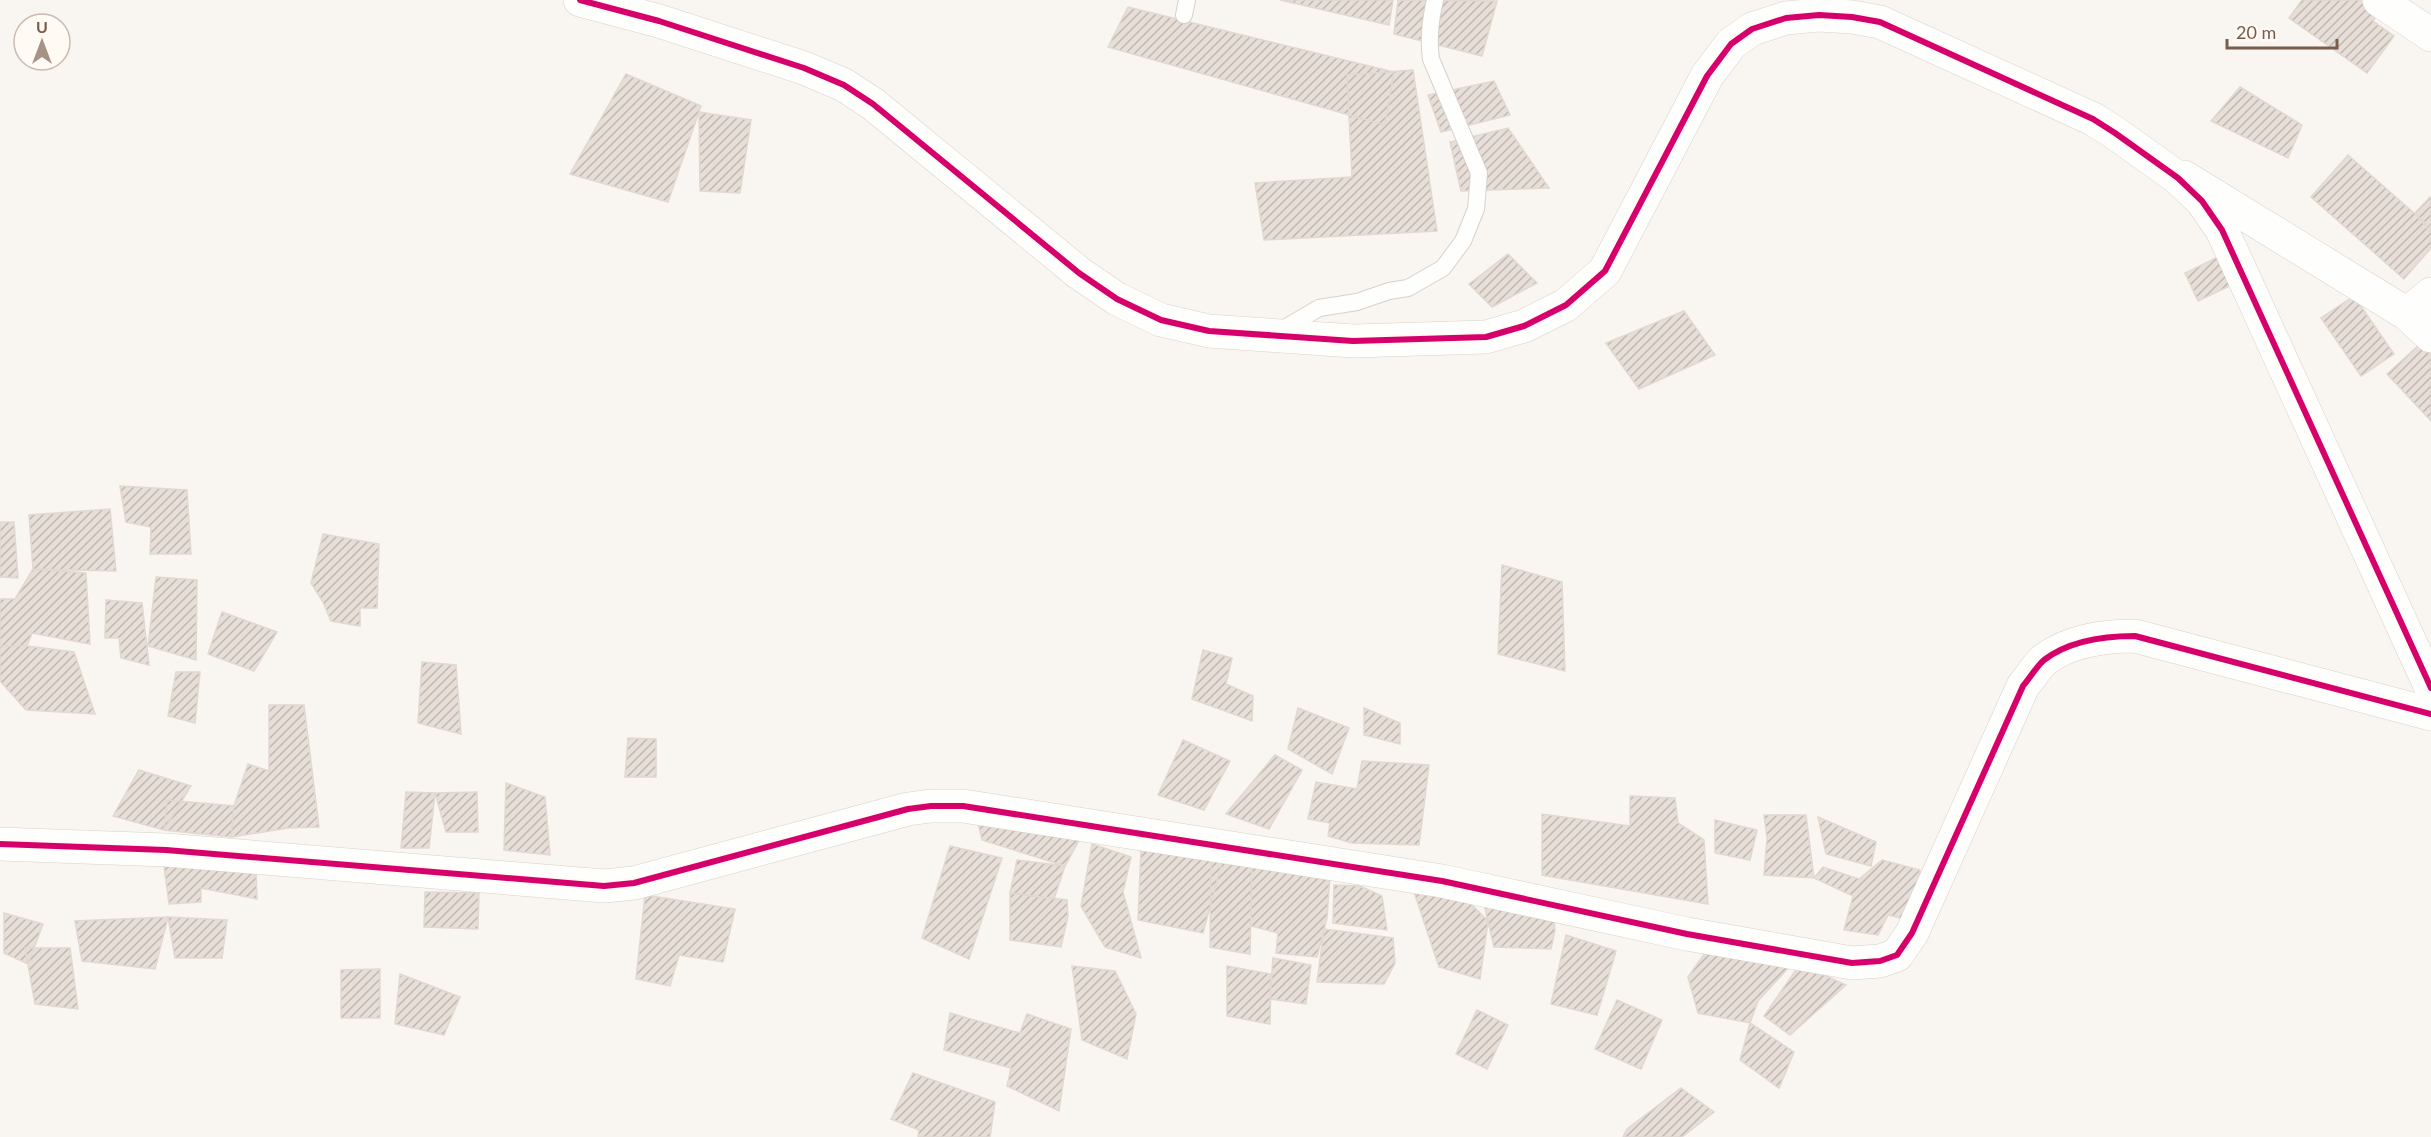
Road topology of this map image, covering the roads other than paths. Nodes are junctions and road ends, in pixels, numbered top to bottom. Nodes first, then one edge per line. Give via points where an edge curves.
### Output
1 (579, 0) edge
2 (1436, 0) edge
3 (2379, 0) edge
4 (2431, 35) edge
5 (2147, 155) junction
6 (2423, 315) edge
7 (1271, 336) junction
8 (2431, 688) edge
9 (2431, 714) edge
10 (0, 844) edge

1 - 7 street via 659,21 804,68 844,86 873,104 1078,273 1117,299 1174,325
2 - 7 lane via 1430,21 1431,59 1479,173 1476,209 1463,240 1443,268 1408,288 1319,308
3 - 4 street
5 - 6 street
5 - 7 street via 2093,119 1880,22 1819,15 1786,18 1752,28 1731,44 1707,76 1605,271 1566,305 1524,326 1486,337 1353,341
5 - 8 street via 2202,201 2222,230
9 - 10 street via 2135,636 2106,636 2073,645 2044,661 2023,686 1912,933 1897,955 1852,963 1687,934 1442,881 963,806 908,809 634,883 603,886 166,850

